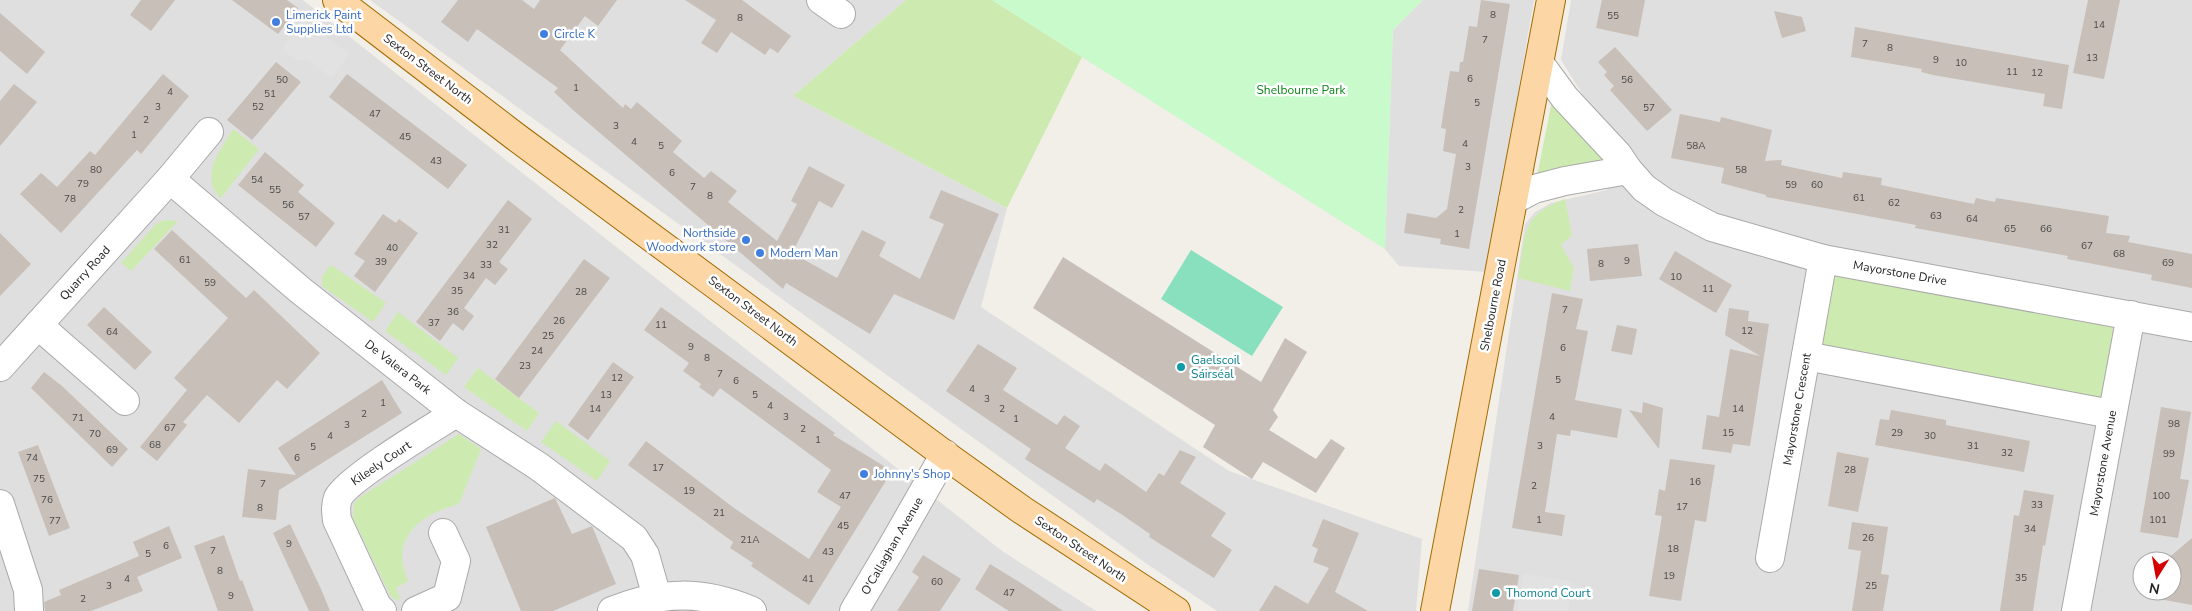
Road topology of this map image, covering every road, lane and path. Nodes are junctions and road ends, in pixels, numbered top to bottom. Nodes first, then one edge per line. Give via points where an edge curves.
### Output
1 (337, 0) edge
2 (1551, 0) edge
3 (1540, 64) junction
4 (209, 132) dead end
5 (1628, 170) junction
6 (170, 179) junction
7 (1513, 200) junction
8 (1823, 259) junction
9 (2131, 315) junction
10 (38, 325) junction
11 (2192, 327) edge
12 (4, 354) edge
13 (1806, 356) junction
14 (125, 401) dead end
15 (456, 413) junction
16 (2111, 414) junction
17 (945, 454) junction
18 (0, 504) edge
19 (443, 534) dead end
20 (1770, 558) dead end
21 (657, 597) junction
22 (29, 611) edge
23 (382, 611) edge
24 (416, 611) edge
25 (612, 611) edge
26 (752, 611) edge
27 (854, 611) edge
28 (1176, 611) edge
29 (1435, 611) edge
30 (2076, 611) edge

1 - 17 main road, Sexton Street North via 516,137
2 - 3 main road, Shelbourne Road
3 - 5 street, Mayorstone Drive
3 - 7 main road, Shelbourne Road
4 - 6 street
5 - 7 street via 1534,189
5 - 8 street, Mayorstone Drive via 1644,188 1664,202 1712,227
6 - 10 street, Quarry Road
6 - 15 street, De Valera Park via 300,290
7 - 29 main road, Shelbourne Road
8 - 9 street, Mayorstone Drive
8 - 13 street, Mayorstone Crescent
9 - 11 street, Mayorstone Drive
9 - 16 street, Mayorstone Avenue
10 - 12 street, Quarry Road
10 - 14 street
13 - 16 street
13 - 20 street, Mayorstone Crescent
15 - 21 street, De Valera Park via 538,466 634,538 644,555
15 - 23 street, Kileely Court via 355,480 339,497 335,508 337,520
16 - 30 street, Mayorstone Avenue
17 - 27 street, O'Callaghan Avenue
17 - 28 main road, Sexton Street North via 1022,510
18 - 22 street via 28,590
19 - 24 street via 456,561 447,597
21 - 25 street
21 - 26 street via 705,596

